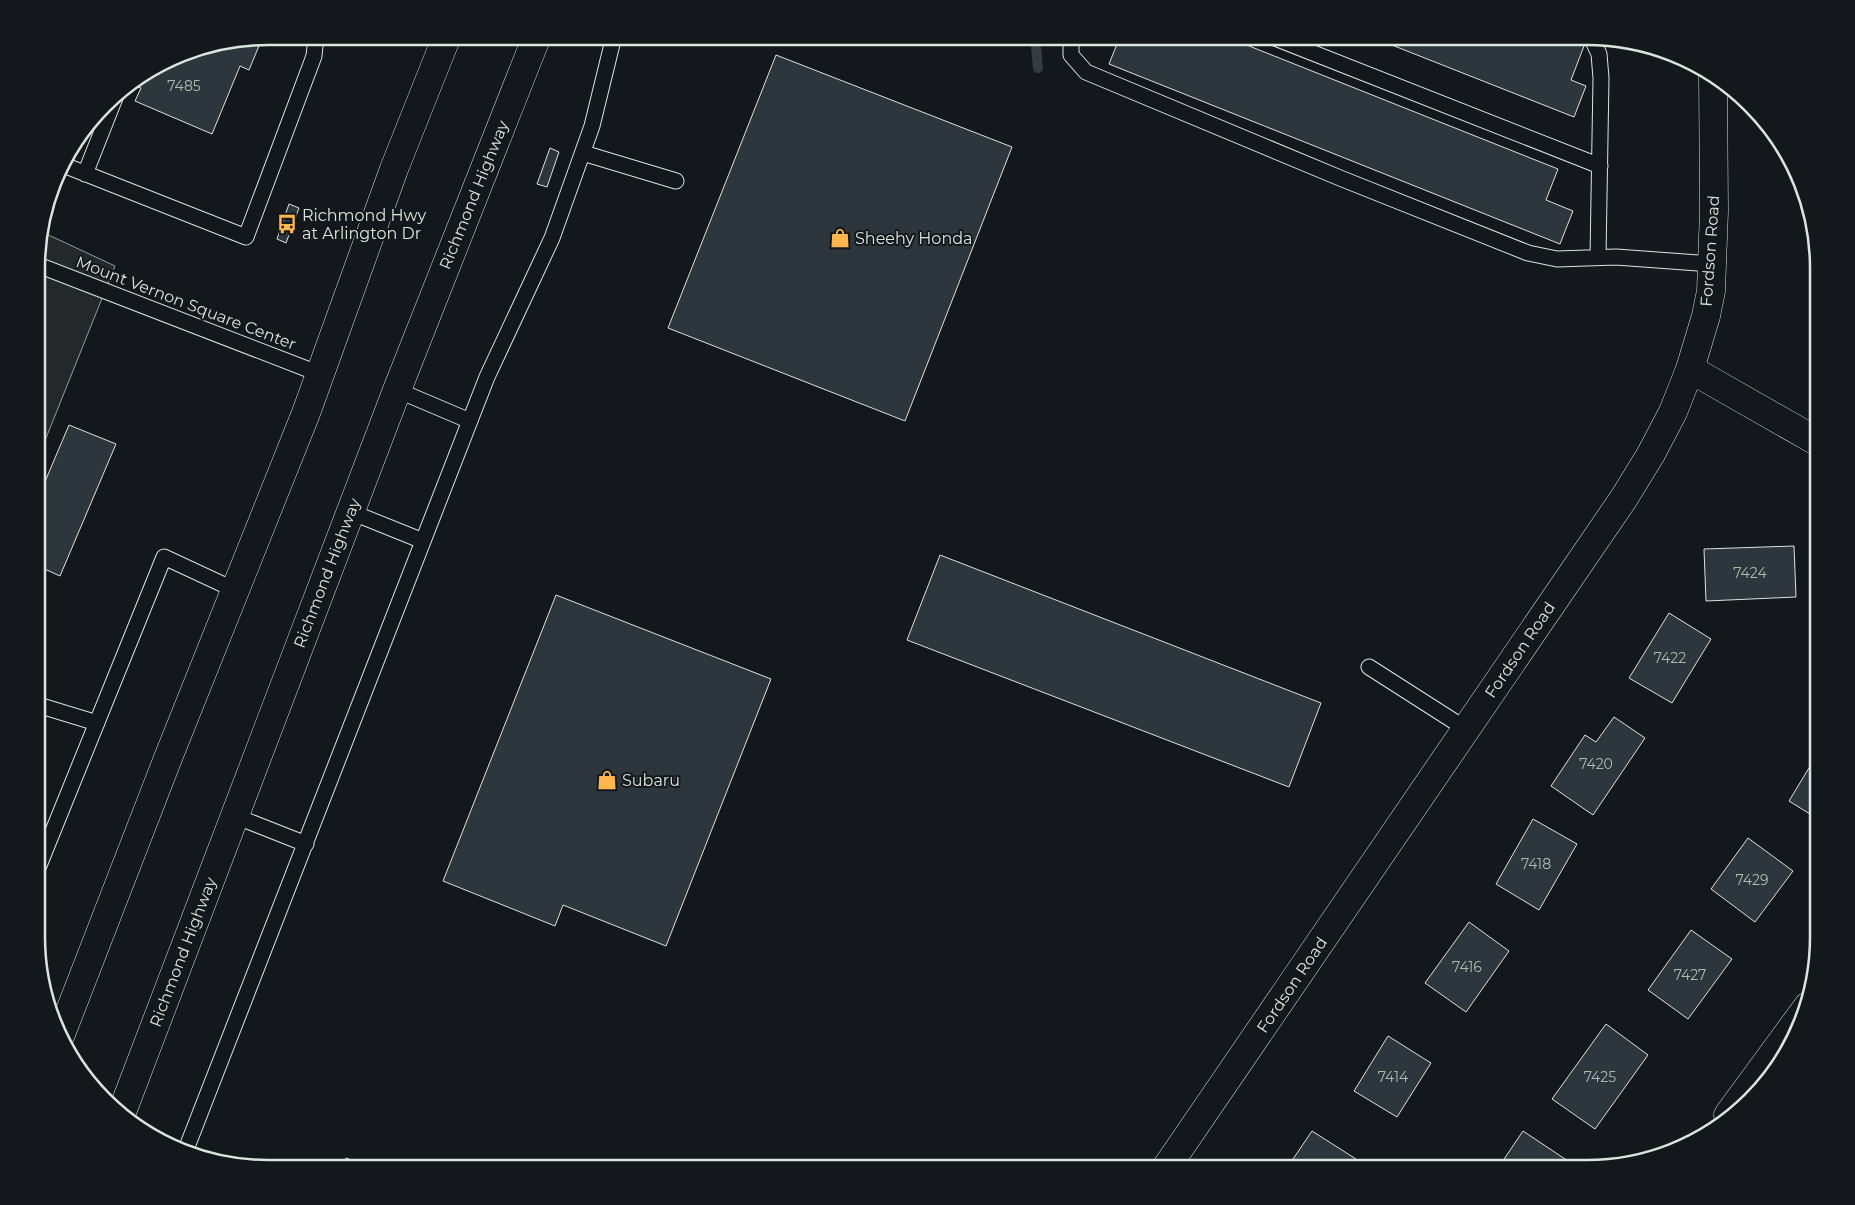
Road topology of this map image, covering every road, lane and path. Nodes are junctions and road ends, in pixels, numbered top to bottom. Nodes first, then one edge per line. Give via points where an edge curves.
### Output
1 (315, 45) edge
2 (443, 45) edge
3 (533, 45) edge
4 (612, 45) edge
5 (1071, 45) edge
6 (1293, 45) edge
7 (1595, 45) edge
8 (1713, 84) edge
9 (110, 110) edge
10 (583, 153) junction
11 (1600, 166) junction
12 (69, 167) edge
13 (85, 174) junction
14 (676, 181) dead end
15 (1598, 257) junction
16 (1712, 264) junction
17 (45, 268) edge
18 (1690, 370) junction
19 (320, 374) junction
20 (397, 390) junction
21 (470, 421) junction
22 (1810, 438) edge
23 (351, 512) junction
24 (423, 541) junction
25 (235, 590) junction
26 (1369, 666) dead end
27 (45, 707) edge
28 (97, 724) junction
29 (1466, 729) junction
30 (235, 816) junction
31 (306, 844) junction
32 (45, 851) edge
33 (64, 1027) edge
34 (1789, 1032) edge
35 (1736, 1103) edge
36 (124, 1107) edge
37 (189, 1145) edge
38 (1171, 1160) edge

1 - 13 lane via 295,110 246,238
2 - 19 main road via 394,169
3 - 20 main road, Richmond Highway
4 - 10 lane
5 - 15 lane via 1071,55 1086,72 1340,178 1528,253 1557,259
6 - 11 lane
7 - 11 lane via 1601,78
8 - 16 main road, Fordson Road
9 - 13 lane
10 - 14 lane
10 - 21 lane via 552,238 487,376
11 - 15 lane
12 - 13 lane
15 - 16 lane
16 - 18 main road, Fordson Road via 1709,299
17 - 19 lane, Mount Vernon Square Center
18 - 22 main road
18 - 29 main road, Fordson Road via 1673,412 1624,498
19 - 25 main road
20 - 21 lane
20 - 23 main road, Richmond Highway
21 - 24 lane
23 - 24 lane
23 - 30 main road, Richmond Highway
24 - 31 lane
25 - 28 lane via 164,557
25 - 33 main road
26 - 29 lane
27 - 28 lane
28 - 32 lane
29 - 38 main road, Fordson Road
30 - 31 lane
30 - 36 main road, Richmond Highway
31 - 37 lane
34 - 35 main road

